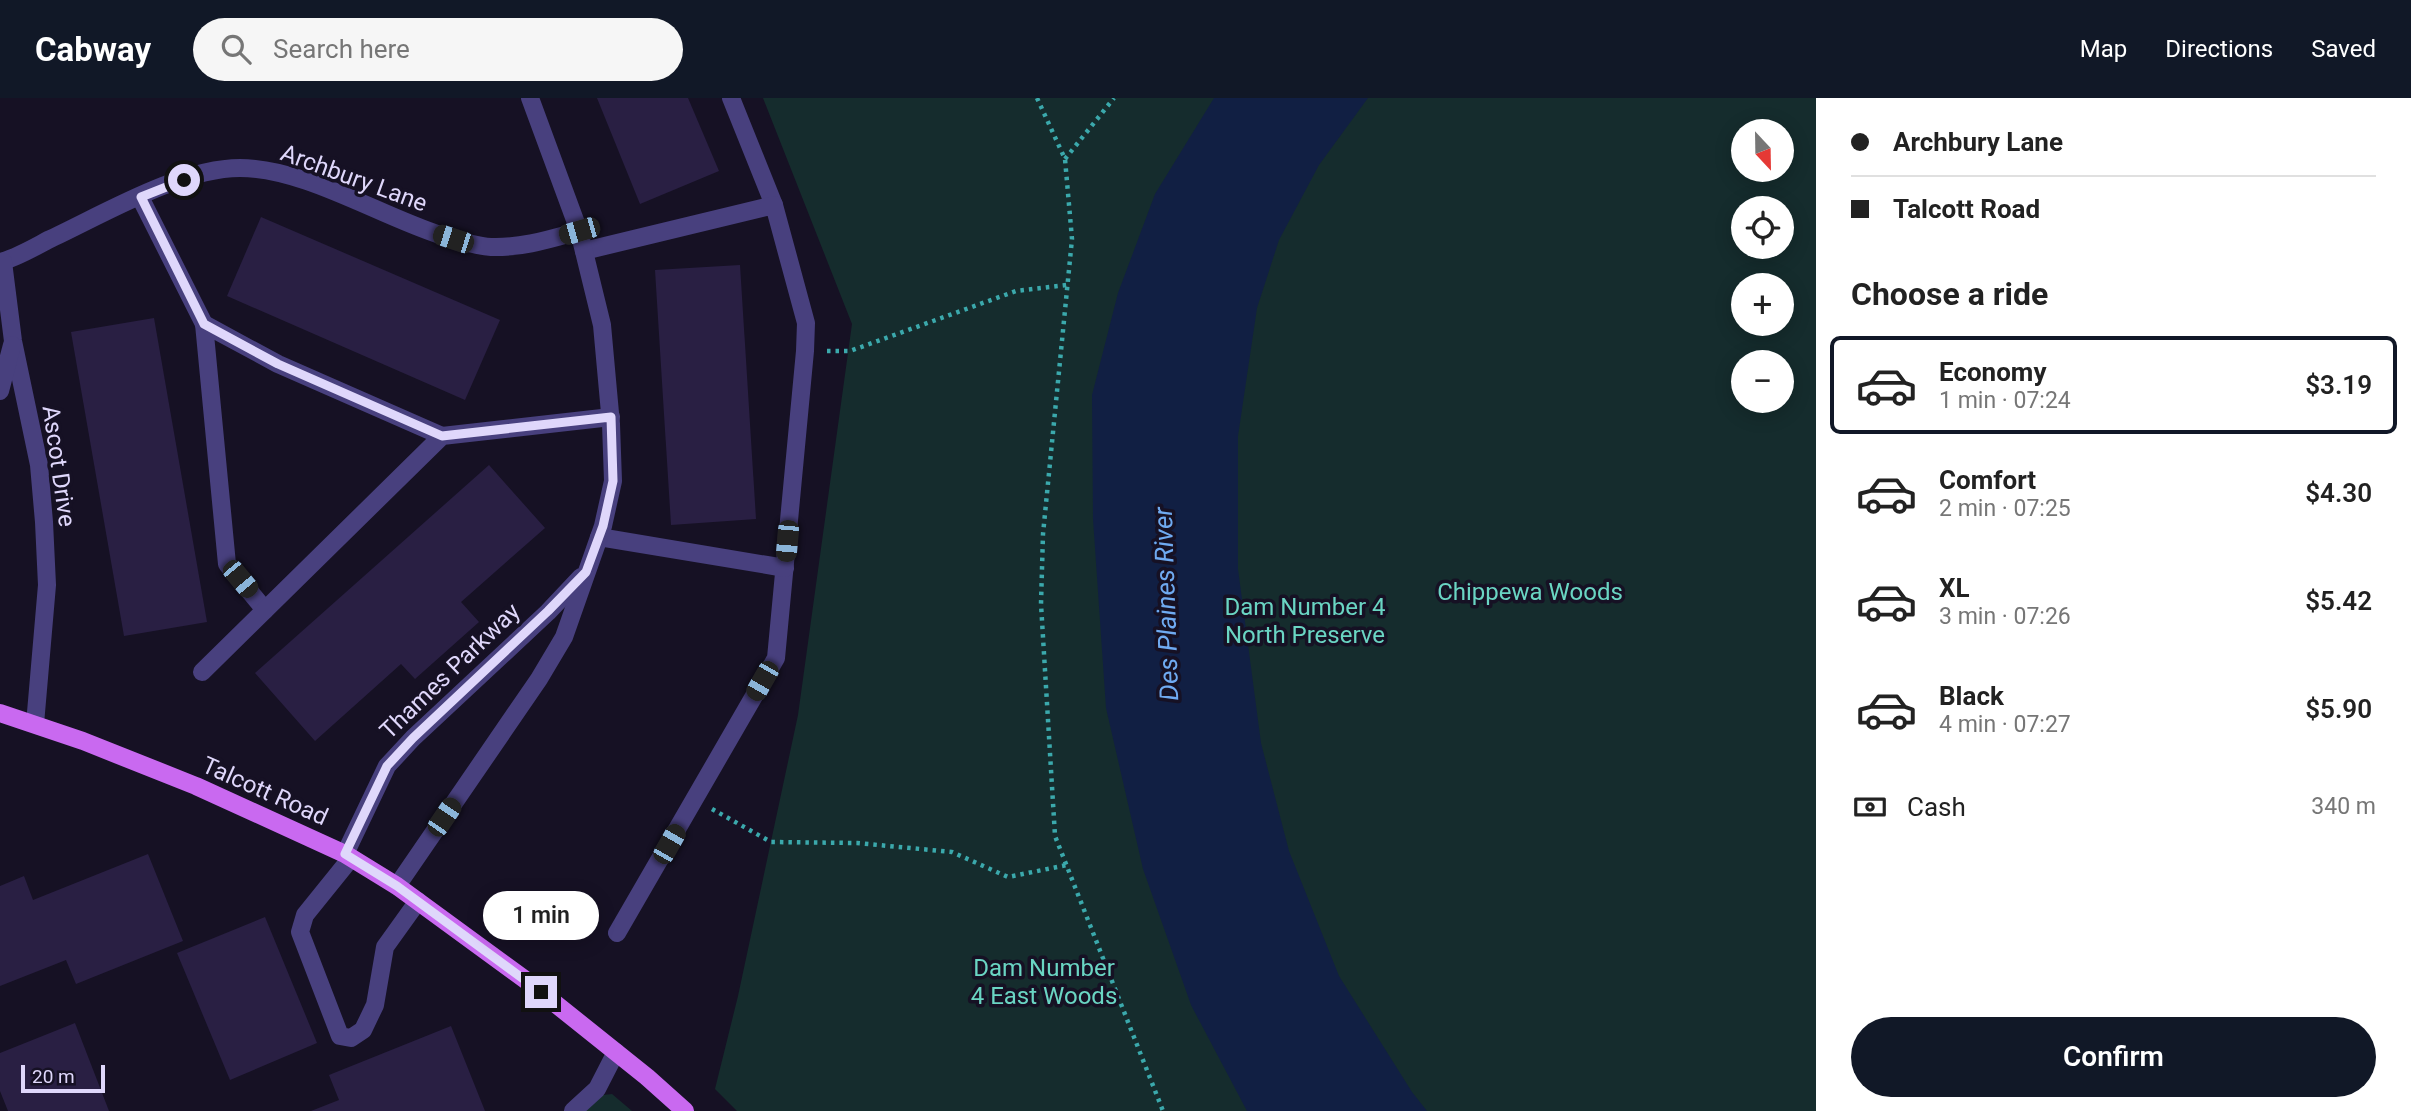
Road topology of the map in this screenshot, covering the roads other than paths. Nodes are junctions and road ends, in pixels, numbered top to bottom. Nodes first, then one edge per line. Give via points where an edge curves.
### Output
1 (530, 98) edge
2 (731, 98) edge
3 (141, 197) junction
4 (774, 205) junction
5 (579, 231) junction
6 (584, 251) junction
7 (1, 262) edge
8 (204, 324) junction
9 (13, 341) junction
10 (0, 391) edge
11 (611, 417) junction
12 (442, 436) junction
13 (599, 537) junction
14 (785, 568) junction
15 (586, 572) junction
16 (265, 610) junction
17 (202, 672) dead end
18 (0, 713) edge
19 (35, 724) junction
20 (348, 856) junction
21 (397, 886) junction
22 (418, 901) junction
23 (617, 933) dead end
24 (616, 1052) junction
25 (573, 1111) edge
26 (685, 1111) edge

1 - 5 street, Thames Parkway
2 - 4 street
3 - 5 street, Archbury Lane via 203,174 238,168 304,180 414,227 490,247 530,244
3 - 7 street, Archbury Lane
3 - 8 street
4 - 6 street
4 - 14 street via 806,323
5 - 6 street, Thames Parkway
6 - 11 street, Thames Parkway via 602,325
7 - 9 street, Ascot Drive
8 - 12 street via 278,364
8 - 16 street via 227,564
9 - 10 street, Ascot Drive
9 - 19 street, Ascot Drive via 39,465 44,522 47,585
11 - 12 street
11 - 13 street, Thames Parkway via 613,481
12 - 16 street
13 - 14 street
13 - 15 street, Thames Parkway
14 - 23 street via 776,658
15 - 20 street, Thames Parkway via 387,766
15 - 21 street, Thames Parkway via 564,637 539,679
16 - 17 street
18 - 19 main road, Talcott Road
19 - 20 main road, Talcott Road via 196,786
20 - 21 main road, Talcott Road
20 - 22 street, Thames Parkway via 305,915 300,932 340,1036 351,1038 363,1030 374,1005 385,947
21 - 22 main road, Talcott Road
22 - 24 main road, Talcott Road
24 - 25 street via 597,1089
24 - 26 main road, Talcott Road

